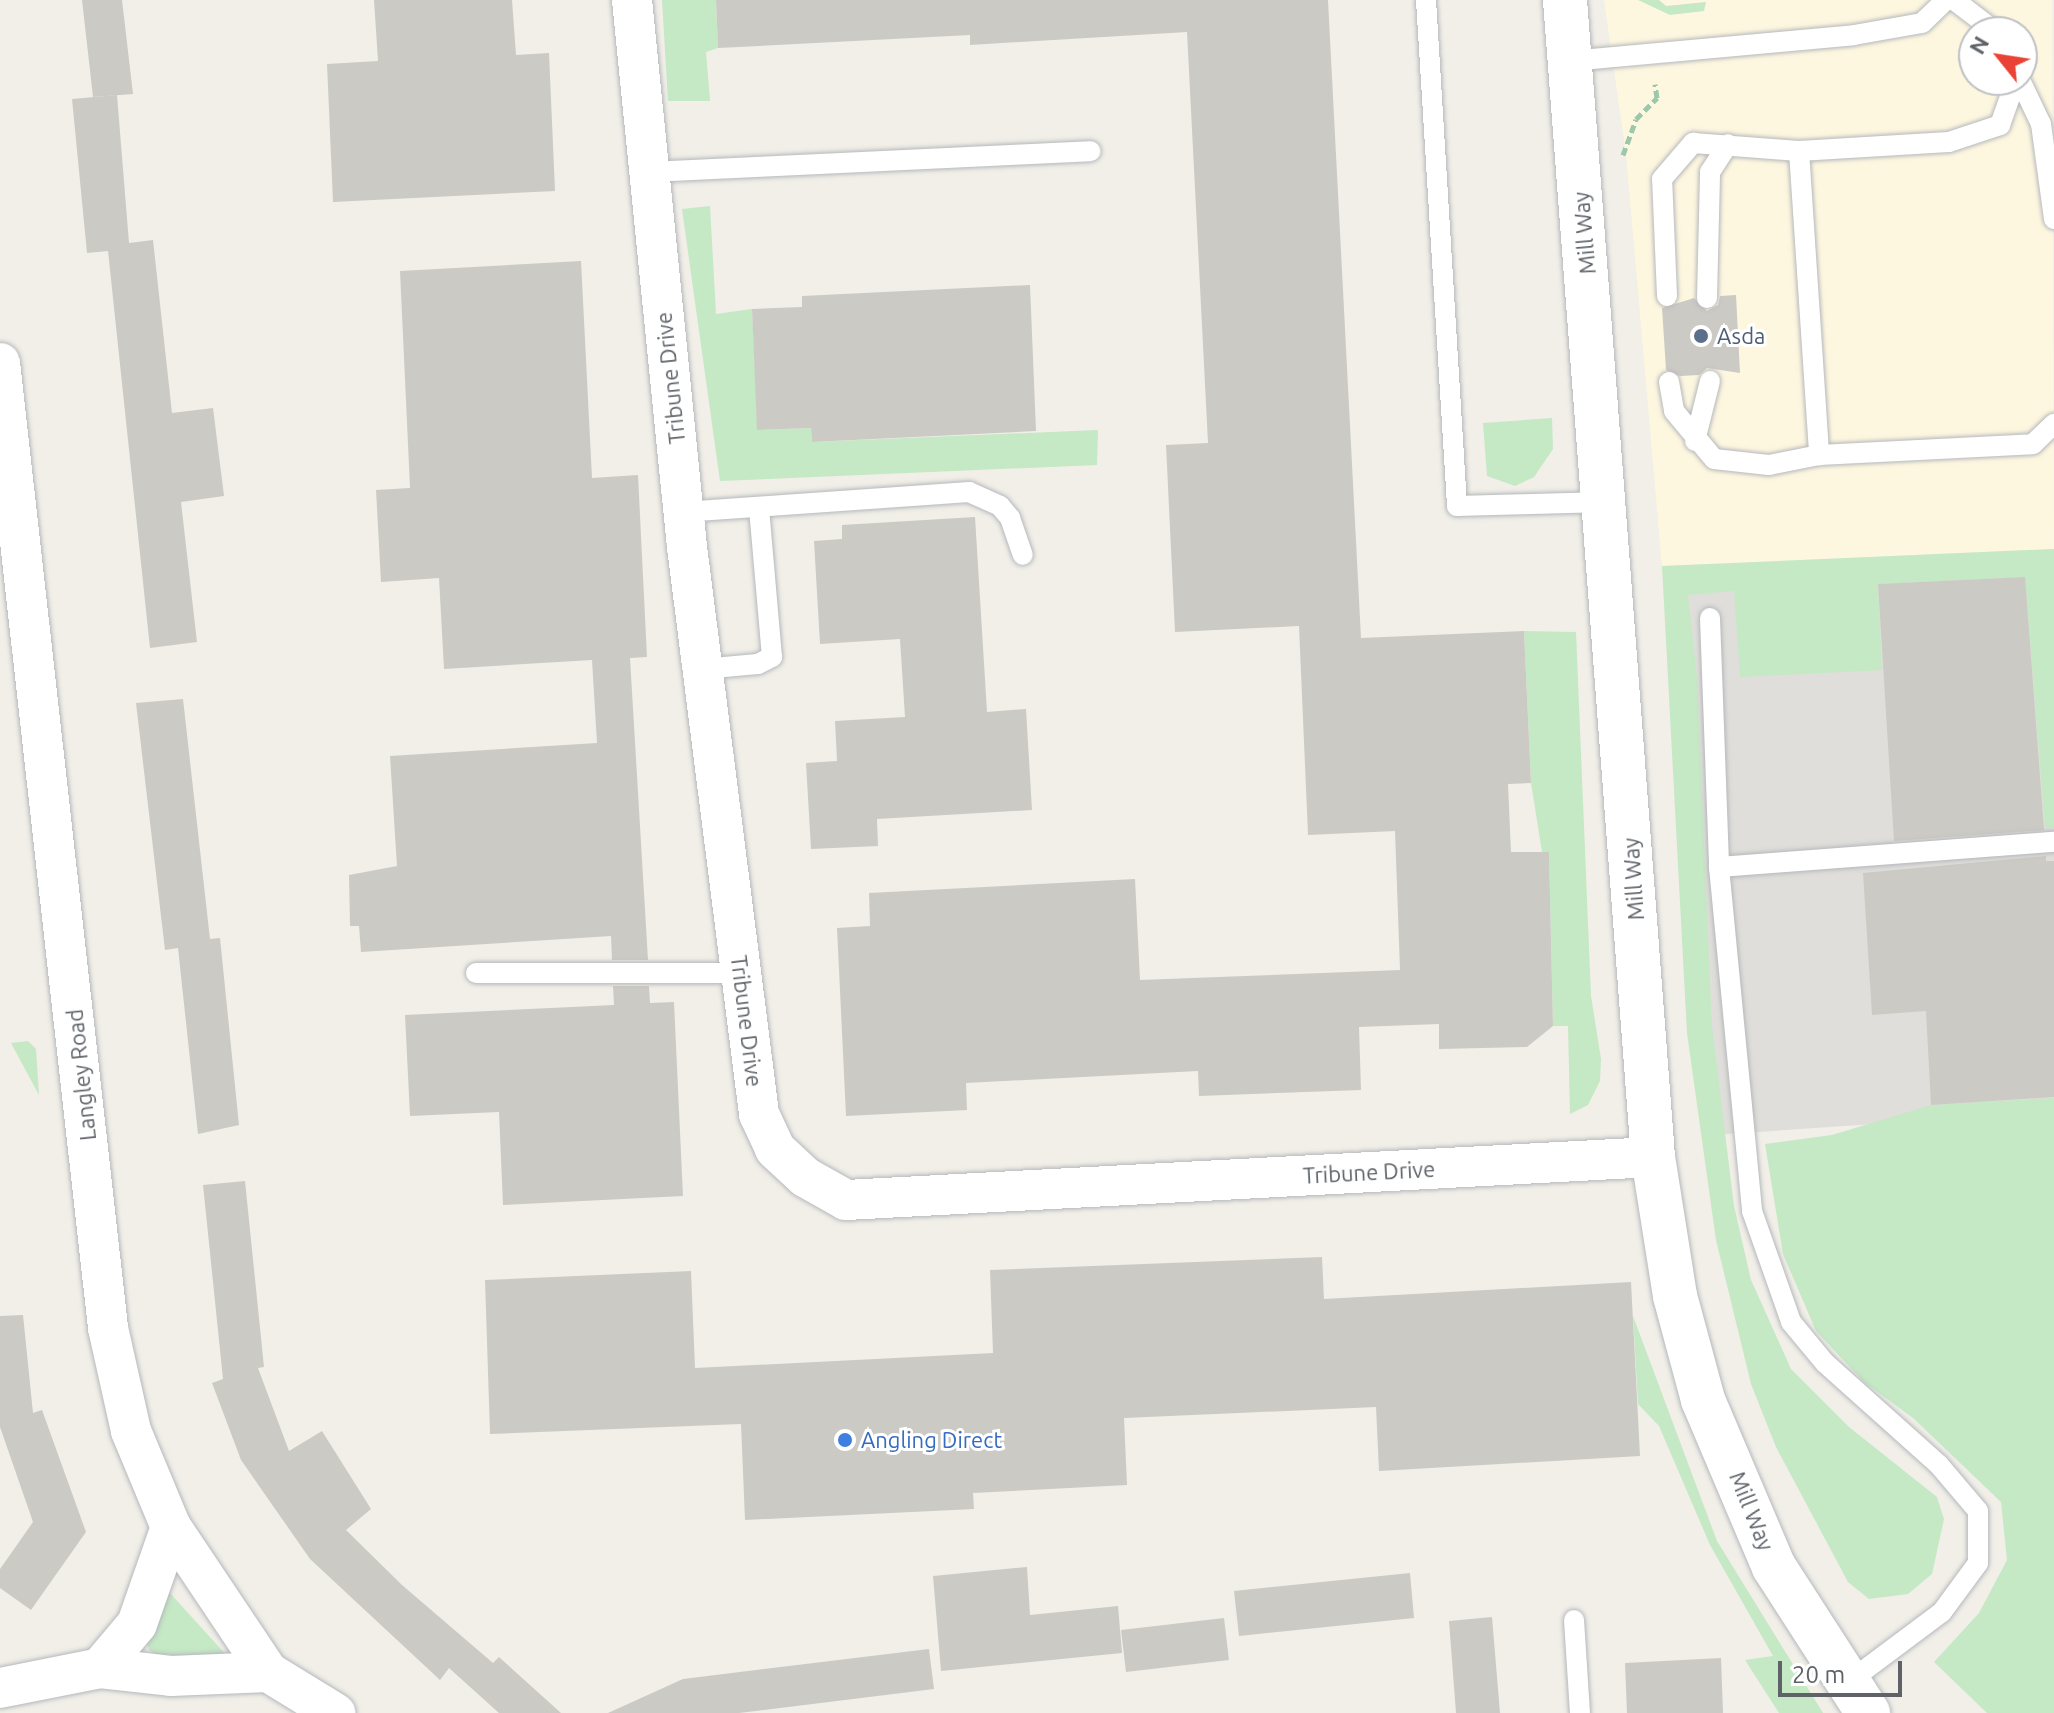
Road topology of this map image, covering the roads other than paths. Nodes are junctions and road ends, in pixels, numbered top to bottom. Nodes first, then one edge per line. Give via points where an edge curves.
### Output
1 (632, 0) edge
2 (1426, 0) edge
3 (1565, 0) edge
4 (1946, 0) edge
5 (1954, 0) edge
6 (1975, 16) edge
7 (1570, 61) junction
8 (2012, 96) edge
9 (2026, 96) edge
10 (1728, 144) junction
11 (1091, 151) dead end
12 (1799, 151) junction
13 (649, 172) junction
14 (2054, 219) edge
15 (1667, 296) dead end
16 (1707, 298) dead end
17 (0, 363) edge
18 (1710, 381) dead end
19 (1669, 382) dead end
20 (2054, 424) edge
21 (1695, 441) junction
22 (1819, 455) junction
23 (1606, 502) junction
24 (759, 508) junction
25 (683, 512) junction
26 (1023, 555) dead end
27 (1710, 618) dead end
28 (702, 669) junction
29 (2054, 842) edge
30 (1719, 867) junction
31 (476, 973) dead end
32 (741, 973) junction
33 (1653, 1157) junction
34 (171, 1527) junction
35 (1574, 1620) dead end
36 (100, 1668) junction
37 (268, 1672) junction
38 (0, 1688) edge
39 (1857, 1698) edge
40 (335, 1713) edge
41 (1580, 1713) edge

1 - 13 street, Tribune Drive
2 - 23 lane via 1457,506
3 - 7 street, Mill Way
4 - 7 lane via 1922,23 1867,32
5 - 6 lane
7 - 23 street, Mill Way
8 - 12 lane via 2000,125 1949,142
9 - 14 lane via 2041,124
10 - 12 lane
10 - 15 lane via 1693,143 1662,179
10 - 16 lane via 1710,172
11 - 13 lane
12 - 22 lane
13 - 25 street, Tribune Drive
17 - 34 street, Langley Road via 108,1328 131,1431
18 - 21 lane
19 - 21 lane via 1674,411
20 - 22 lane via 2033,444
21 - 22 lane via 1714,459 1769,465
23 - 33 street, Mill Way
24 - 25 lane
24 - 26 lane via 969,492 1000,506
24 - 28 lane via 772,657 758,664
25 - 28 street, Tribune Drive
27 - 30 lane
28 - 32 street, Tribune Drive
29 - 30 lane
30 - 39 lane via 1752,1211 1780,1295 1791,1322 1825,1363 1939,1465 1978,1511 1978,1563 1942,1612
31 - 32 lane
32 - 33 street, Tribune Drive via 759,1114 775,1149 805,1177 846,1200
33 - 39 street, Mill Way via 1675,1296 1703,1400 1774,1567
34 - 36 street via 137,1624
34 - 37 street, Langley Road
35 - 41 lane
36 - 37 street via 171,1676
36 - 38 street
37 - 40 street, Langley Road

